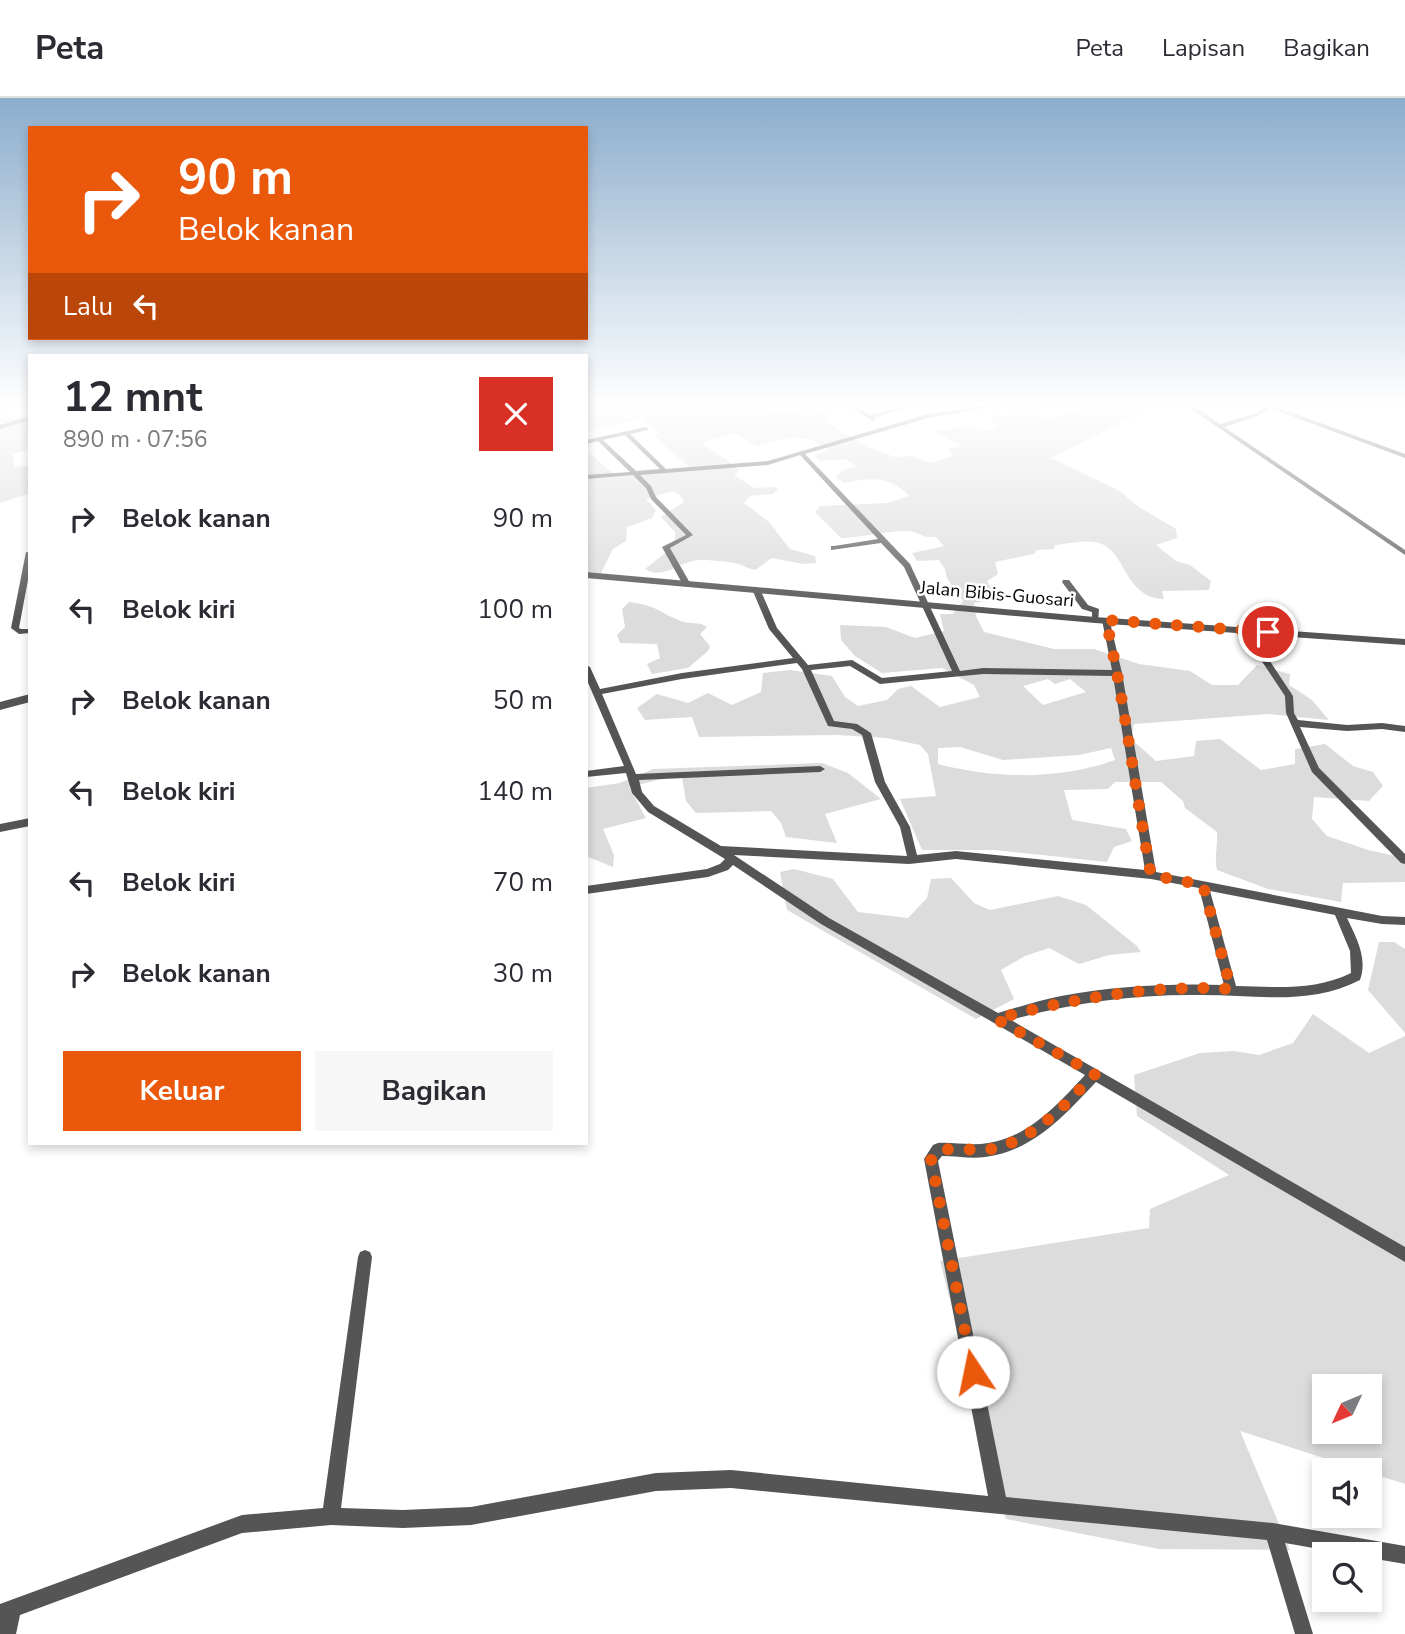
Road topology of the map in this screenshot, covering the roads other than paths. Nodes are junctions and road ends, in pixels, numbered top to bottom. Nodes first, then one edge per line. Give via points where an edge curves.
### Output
1 (634, 473) edge
2 (626, 474) edge
3 (821, 474) edge
4 (1289, 474) edge
5 (588, 477) edge
6 (884, 540) junction
7 (834, 548) dead end
8 (1405, 553) edge
9 (28, 562) edge
10 (588, 575) edge
11 (1066, 582) dead end
12 (687, 583) junction
13 (756, 589) junction
14 (924, 605) junction
15 (1100, 620) junction
16 (1245, 630) junction
17 (28, 631) edge
18 (1405, 642) edge
19 (803, 664) junction
20 (588, 672) edge
21 (1118, 673) junction
22 (957, 674) junction
23 (597, 692) junction
24 (28, 699) edge
25 (0, 706) edge
26 (1294, 723) junction
27 (1405, 729) edge
28 (820, 769) dead end
29 (631, 773) junction
30 (588, 774) edge
31 (28, 822) edge
32 (0, 828) edge
33 (719, 850) junction
34 (732, 859) junction
35 (912, 860) junction
36 (1405, 860) edge
37 (1151, 875) junction
38 (1203, 885) junction
39 (588, 890) edge
40 (1339, 911) junction
41 (1405, 921) edge
42 (1231, 989) junction
43 (996, 1019) junction
44 (1095, 1074) junction
45 (1405, 1255) edge
46 (365, 1257) dead end
47 (999, 1505) junction
48 (331, 1517) junction
49 (1273, 1532) junction
50 (1405, 1555) edge
51 (6, 1612) edge
52 (7, 1634) edge
53 (1304, 1634) edge

1 - 12 street via 690,535 666,547
2 - 5 street
3 - 6 street
4 - 8 street
6 - 7 street
6 - 14 street via 907,566
9 - 17 street via 15,628
10 - 12 street, Jalan Bibis-Guosari
11 - 15 street
12 - 13 street, Jalan Bibis-Guosari
13 - 14 street, Jalan Bibis-Guosari
13 - 19 street via 773,629
14 - 15 street, Jalan Bibis-Guosari
14 - 22 street
15 - 16 street, Jalan Bibis-Guosari
15 - 21 street
16 - 18 street, Jalan Bibis-Guosari
16 - 26 street via 1289,696
19 - 22 street via 852,663 880,681
19 - 23 street via 682,676
19 - 35 street via 831,724 854,726 866,733 880,782 905,827
20 - 23 street
21 - 22 street
21 - 37 street
23 - 29 street
24 - 25 street
26 - 27 street
26 - 36 street via 1321,778
28 - 29 street
29 - 30 street
29 - 33 street via 643,803
31 - 32 street
33 - 34 street
33 - 35 street
34 - 39 street via 708,873
34 - 43 street via 825,921
35 - 37 street via 956,855
37 - 38 street
38 - 40 street
38 - 42 street
40 - 41 street
40 - 42 street via 1358,960 1356,976 1339,986 1297,991
42 - 43 street via 1107,996 1051,1004
43 - 44 street
44 - 45 street
44 - 47 street via 1030,1134 994,1149 942,1149 931,1159
46 - 48 street
47 - 48 street via 694,1478 471,1516
47 - 49 street
48 - 51 street via 267,1520 224,1529
49 - 50 street
49 - 53 street
51 - 52 street

